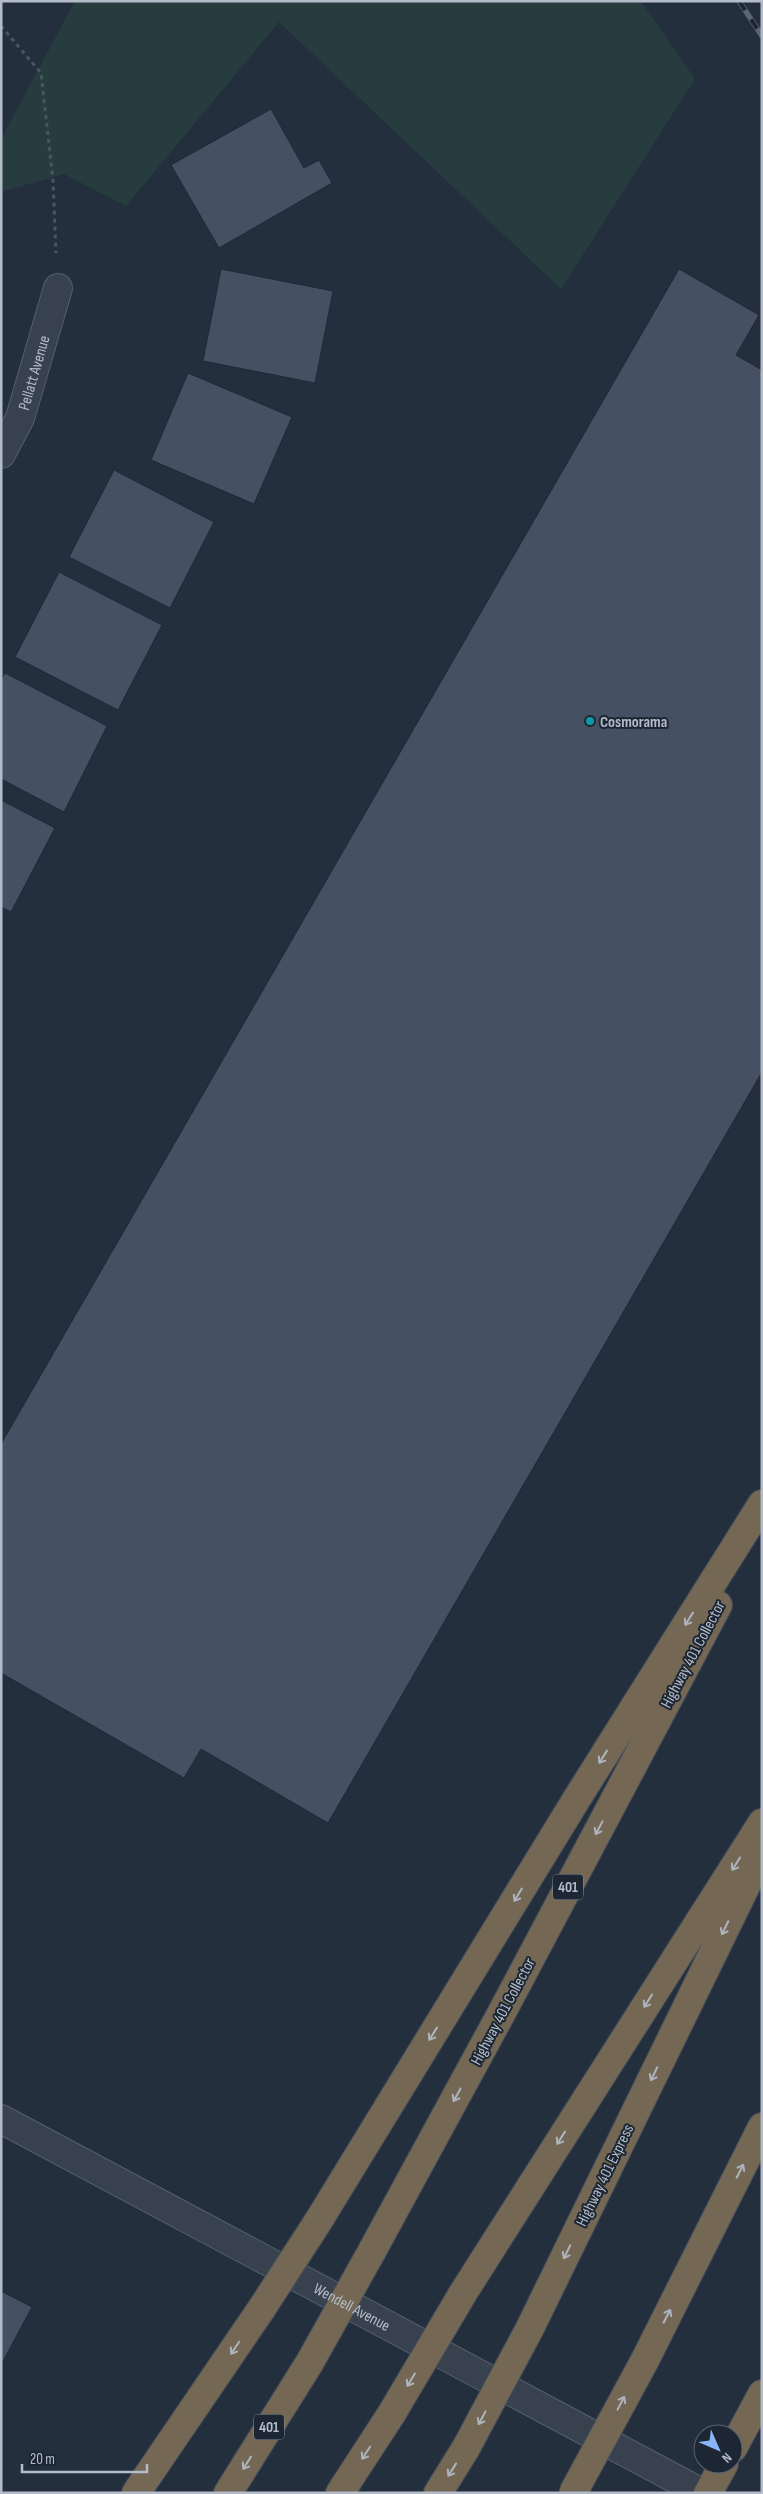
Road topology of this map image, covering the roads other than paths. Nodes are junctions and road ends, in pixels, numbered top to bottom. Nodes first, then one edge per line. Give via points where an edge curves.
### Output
1 (58, 288) road end
2 (1, 454) edge
3 (762, 1504) edge
4 (762, 1522) edge
5 (762, 1823) edge
6 (762, 1853) edge
7 (1, 2119) edge
8 (762, 2127) edge
9 (762, 2394) edge
10 (743, 2430) edge
11 (718, 2474) edge
12 (136, 2493) edge
13 (228, 2493) edge
14 (340, 2493) edge
15 (438, 2493) edge
16 (573, 2493) edge
17 (702, 2493) edge
18 (708, 2493) edge

1 - 2 street, Pellatt Avenue via 20,418
3 -> 12 highway, bridge via 319,2220
4 -> 13 highway, Highway 401 Collector / 401, bridge via 372,2251 310,2362
5 -> 14 highway, bridge via 463,2293
6 -> 15 highway, Highway 401 Express, bridge via 530,2328 466,2448
7 - 17 street, Wendell Avenue
16 -> 8 highway, bridge via 645,2360
9 - 10 highway
11 - 18 highway

